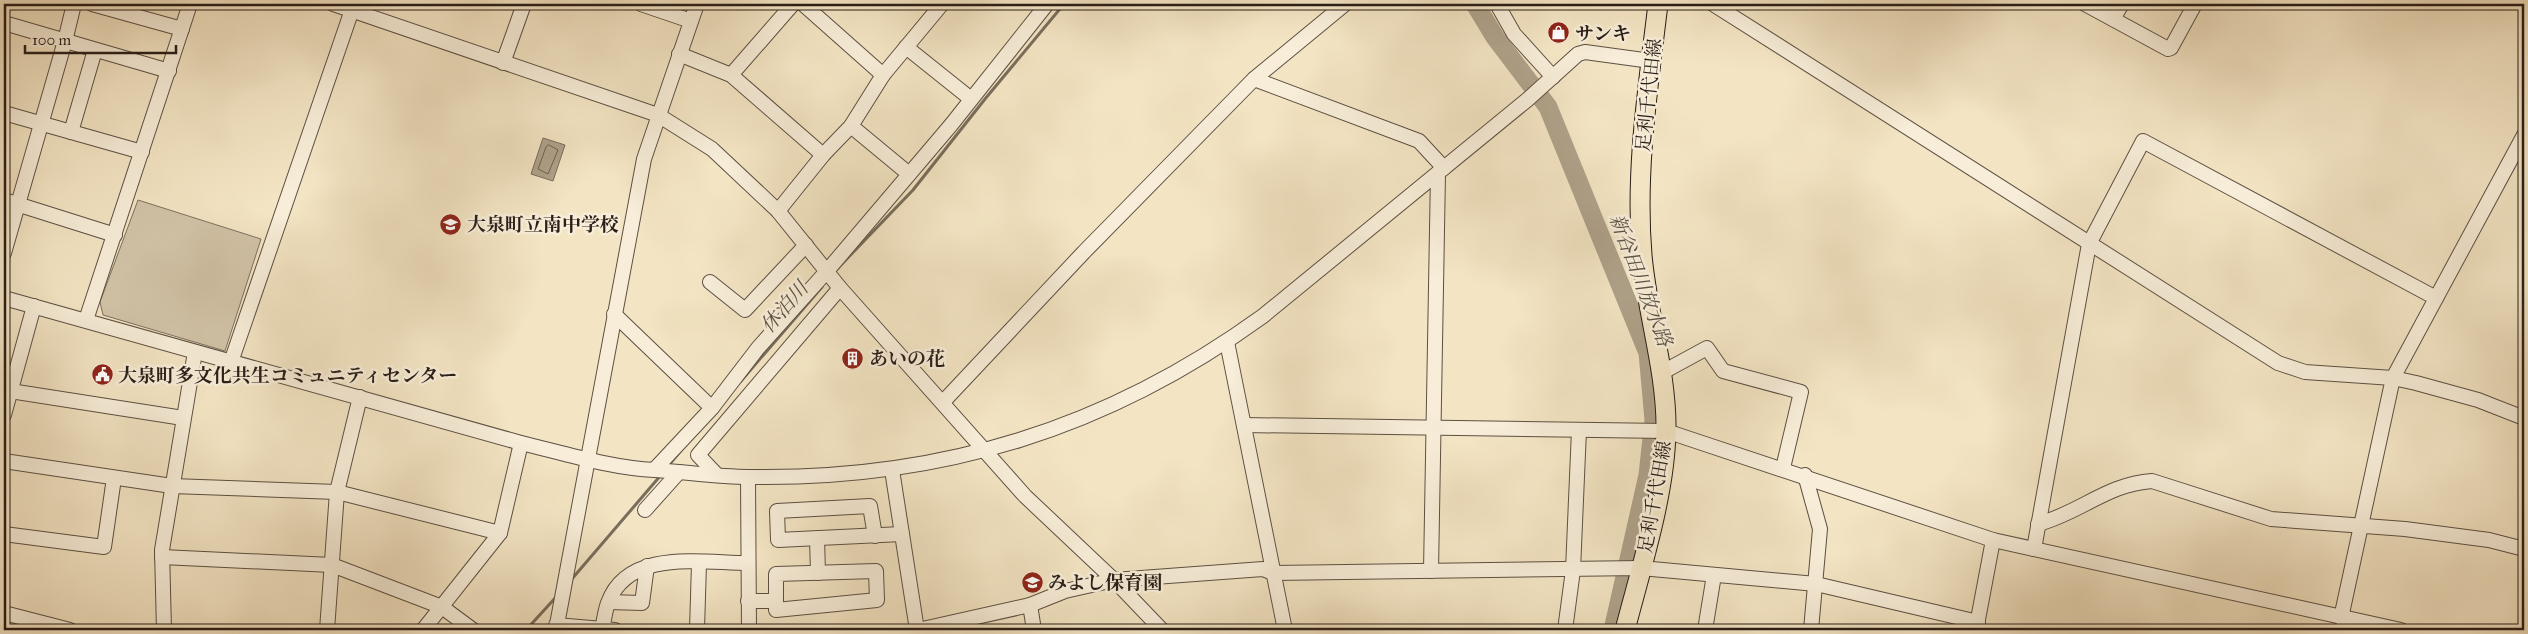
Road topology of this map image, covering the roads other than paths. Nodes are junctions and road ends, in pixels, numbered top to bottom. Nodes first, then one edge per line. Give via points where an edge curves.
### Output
1 (74, 4) edge
2 (92, 4) edge
3 (190, 4) edge
4 (333, 4) edge
5 (524, 4) edge
6 (641, 4) edge
7 (697, 4) edge
8 (793, 4) edge
9 (803, 4) edge
10 (942, 4) edge
11 (1047, 4) edge
12 (1346, 4) edge
13 (1497, 4) edge
14 (1658, 4) edge
15 (1714, 4) edge
16 (2085, 4) edge
17 (2122, 4) edge
18 (2195, 4) edge
19 (352, 7) edge
20 (2113, 19) junction
21 (691, 21) junction
22 (4, 24) edge
23 (182, 29) junction
24 (66, 41) junction
25 (906, 47) junction
26 (95, 50) junction
27 (679, 54) junction
28 (1651, 61) junction
29 (503, 63) junction
30 (169, 71) junction
31 (731, 75) junction
32 (882, 75) junction
33 (1553, 77) junction
34 (1254, 79) junction
35 (971, 99) junction
36 (4, 113) edge
37 (658, 115) junction
38 (41, 124) junction
39 (851, 126) junction
40 (71, 132) junction
41 (2524, 135) edge
42 (142, 152) junction
43 (823, 155) junction
44 (1441, 170) junction
45 (909, 174) junction
46 (10, 202) edge
47 (778, 211) junction
48 (114, 235) junction
49 (2089, 244) junction
50 (806, 245) junction
51 (4, 253) edge
52 (834, 280) junction
53 (710, 282) dead end
54 (4, 298) edge
55 (2436, 298) junction
56 (34, 306) junction
57 (614, 314) junction
58 (86, 320) junction
59 (1227, 342) junction
60 (195, 352) junction
61 (231, 362) junction
62 (1661, 373) junction
63 (2393, 378) junction
64 (7, 391) edge
65 (360, 398) junction
66 (943, 402) junction
67 (712, 408) junction
68 (4, 415) edge
69 (183, 418) junction
70 (2524, 418) edge
71 (1244, 424) junction
72 (1432, 428) junction
73 (1579, 430) junction
74 (1666, 431) junction
75 (521, 443) junction
76 (985, 452) junction
77 (586, 459) junction
78 (4, 461) edge
79 (1783, 468) junction
80 (892, 470) junction
81 (667, 471) junction
82 (718, 475) junction
83 (1805, 475) junction
84 (748, 477) junction
85 (114, 478) junction
86 (172, 486) junction
87 (337, 492) junction
88 (645, 510) dead end
89 (2038, 524) junction
90 (2362, 526) junction
91 (4, 534) edge
92 (500, 534) junction
93 (902, 534) junction
94 (874, 536) junction
95 (817, 538) junction
96 (1992, 540) junction
97 (2034, 549) junction
98 (2524, 549) edge
99 (162, 556) junction
100 (699, 563) junction
101 (748, 563) junction
102 (332, 565) junction
103 (647, 566) junction
104 (1637, 568) junction
105 (1573, 570) junction
106 (1431, 571) junction
107 (818, 573) junction
108 (1274, 573) junction
109 (1714, 574) junction
110 (1114, 580) junction
111 (1816, 584) junction
112 (748, 601) junction
113 (776, 601) junction
114 (608, 602) junction
115 (1030, 605) junction
116 (442, 607) junction
117 (4, 613) edge
118 (2341, 618) junction
119 (1977, 626) edge
120 (556, 628) edge
121 (70, 630) edge
122 (164, 630) edge
123 (327, 630) edge
124 (424, 630) edge
125 (473, 630) edge
126 (608, 630) edge
127 (696, 630) edge
128 (748, 630) edge
129 (917, 630) edge
130 (1034, 630) edge
131 (1162, 630) edge
132 (1285, 630) edge
133 (1565, 630) edge
134 (1625, 630) edge
135 (1705, 630) edge
136 (1811, 630) edge
137 (2401, 630) edge

1 - 24 street
2 - 23 street
3 - 23 street
4 - 19 street
5 - 29 street
6 - 21 street
7 - 21 street
8 - 31 street
9 - 32 street
10 - 25 street
11 - 35 street
12 - 34 street
13 - 33 street via 1514,34
14 - 28 main road, 足利千代田線
15 - 49 street
16 - 20 street
17 - 20 street
18 - 20 street via 2168,49
19 - 29 street
19 - 61 street
21 - 27 street
22 - 24 street
23 - 30 street
24 - 26 street
24 - 38 street
25 - 32 street
25 - 35 street
26 - 30 street
26 - 40 street
27 - 31 street
27 - 37 street
28 - 33 street via 1585,52 1578,54
28 - 62 main road, 足利千代田線 via 1639,183 1642,256
29 - 37 street
30 - 42 street
31 - 43 street
32 - 39 street
33 - 44 street
34 - 44 street via 1419,141
34 - 66 street
35 - 45 street
36 - 38 street
37 - 47 street via 712,149
37 - 57 street via 644,159
38 - 40 street
38 - 46 street
39 - 43 street
39 - 45 street
40 - 42 street
41 - 55 street
42 - 48 street
43 - 47 street
44 - 59 street
44 - 72 street
45 - 52 street
46 - 48 street
46 - 51 street
47 - 50 street
48 - 58 street
49 - 55 street via 2143,141
49 - 63 street via 2278,363 2305,372
49 - 89 street
50 - 52 street
50 - 53 street via 745,310
52 - 66 street
52 - 67 street via 758,348
52 - 82 street via 698,455
54 - 56 street
55 - 63 street
56 - 58 street
56 - 64 street
57 - 67 street
57 - 77 street
58 - 60 street
59 - 71 street
59 - 76 street via 1146,390 1098,412
60 - 61 street
60 - 69 street
61 - 65 street
62 - 74 main road, 足利千代田線
62 - 79 street via 1707,348 1723,370 1801,392
63 - 70 street via 2478,400
63 - 90 street
64 - 68 street
64 - 69 street
65 - 75 street
65 - 87 street
66 - 76 street
67 - 81 street
69 - 86 street
71 - 72 street
71 - 108 street
72 - 73 street
72 - 106 street
73 - 74 street
73 - 105 street
74 - 79 street
74 - 104 main road, 足利千代田線 via 1660,486
75 - 77 street
75 - 92 street
76 - 80 street
76 - 110 street via 1048,519
77 - 81 street
77 - 120 street
78 - 85 street
79 - 83 street
80 - 84 street via 825,476
80 - 93 street
81 - 82 street
81 - 88 street
82 - 84 street
83 - 96 street
83 - 111 street via 1820,529
84 - 101 street
85 - 86 street
85 - 91 street via 104,547
86 - 87 street
86 - 99 street
87 - 92 street
87 - 102 street
89 - 90 street via 2058,518 2116,488 2152,482 2179,488 2270,520
89 - 97 street
90 - 98 street via 2489,540
90 - 118 street
92 - 116 street
93 - 94 street
93 - 129 street
94 - 95 street
94 - 95 street via 870,506 777,511 778,540
95 - 107 street
96 - 97 street
96 - 119 street
97 - 118 street
99 - 102 street
99 - 122 street
100 - 101 street
100 - 103 street via 658,562
100 - 127 street
101 - 112 street
102 - 116 street
102 - 123 street
103 - 114 street via 619,585
103 - 114 street via 642,603
104 - 105 street
104 - 109 street
104 - 134 main road, 足利千代田線
105 - 106 street
105 - 133 street
106 - 108 street
107 - 113 street via 776,574
107 - 113 street via 876,571 877,600 776,610
108 - 110 street via 1263,569
108 - 132 street
109 - 111 street
109 - 135 street
110 - 115 street via 1065,591
110 - 131 street
111 - 119 street
111 - 136 street
112 - 113 street
112 - 128 street
114 - 126 street
115 - 129 street
115 - 130 street
116 - 124 street
116 - 125 street
117 - 121 street
118 - 137 street
120 - 126 street

